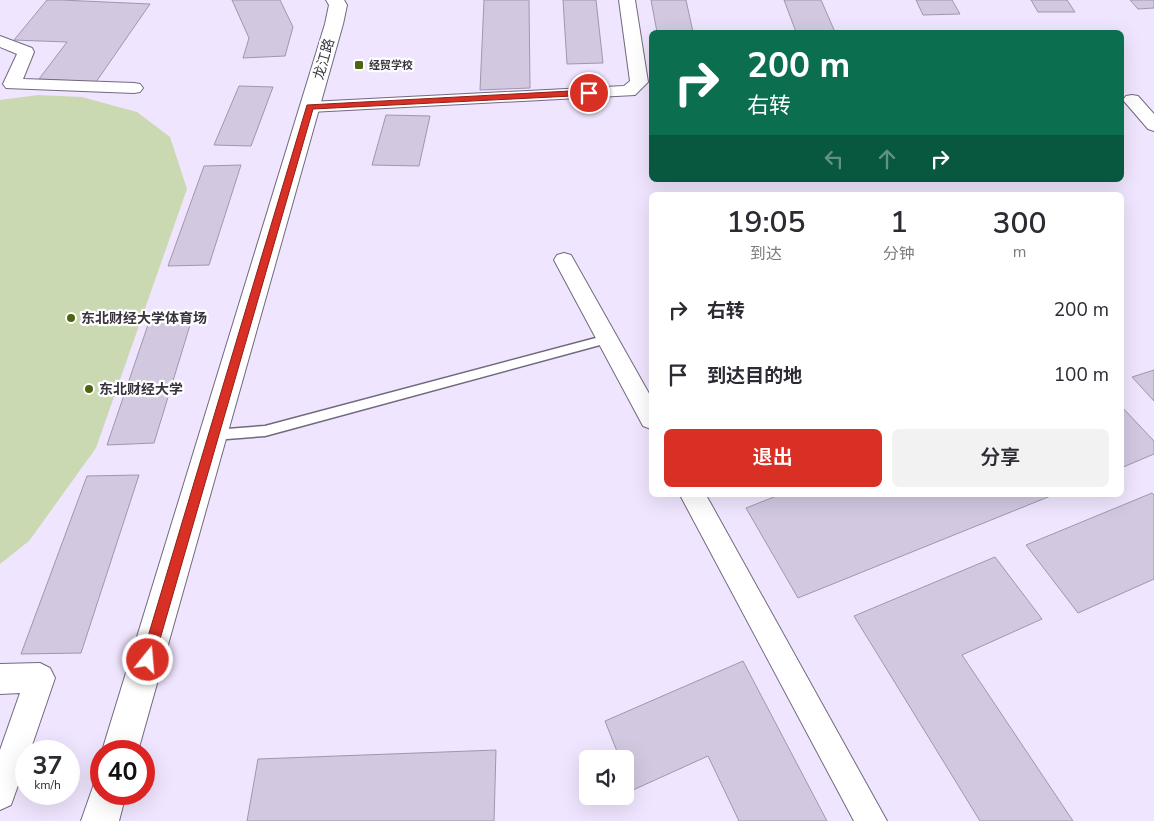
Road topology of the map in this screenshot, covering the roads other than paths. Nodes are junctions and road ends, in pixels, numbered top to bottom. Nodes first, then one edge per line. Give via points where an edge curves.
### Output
1 (335, 0) edge
2 (627, 0) edge
3 (0, 41) edge
4 (134, 88) dead end
5 (1132, 100) dead end
6 (310, 107) junction
7 (1154, 125) edge
8 (564, 260) dead end
9 (608, 339) junction
10 (649, 415) edge
11 (214, 435) junction
12 (694, 497) edge
13 (0, 679) edge
14 (123, 740) edge
15 (0, 794) edge
16 (105, 805) edge
17 (100, 821) edge
18 (871, 821) edge

1 - 6 street, 龙江路 via 338,5 334,24
2 - 6 street via 639,82 629,91
3 - 4 street via 26,52 12,84
5 - 7 street
6 - 11 street, 龙江路
8 - 9 street
9 - 10 street
9 - 11 lane via 265,431
11 - 14 street, 龙江路
12 - 18 street
13 - 15 street via 40,678
16 - 17 street

